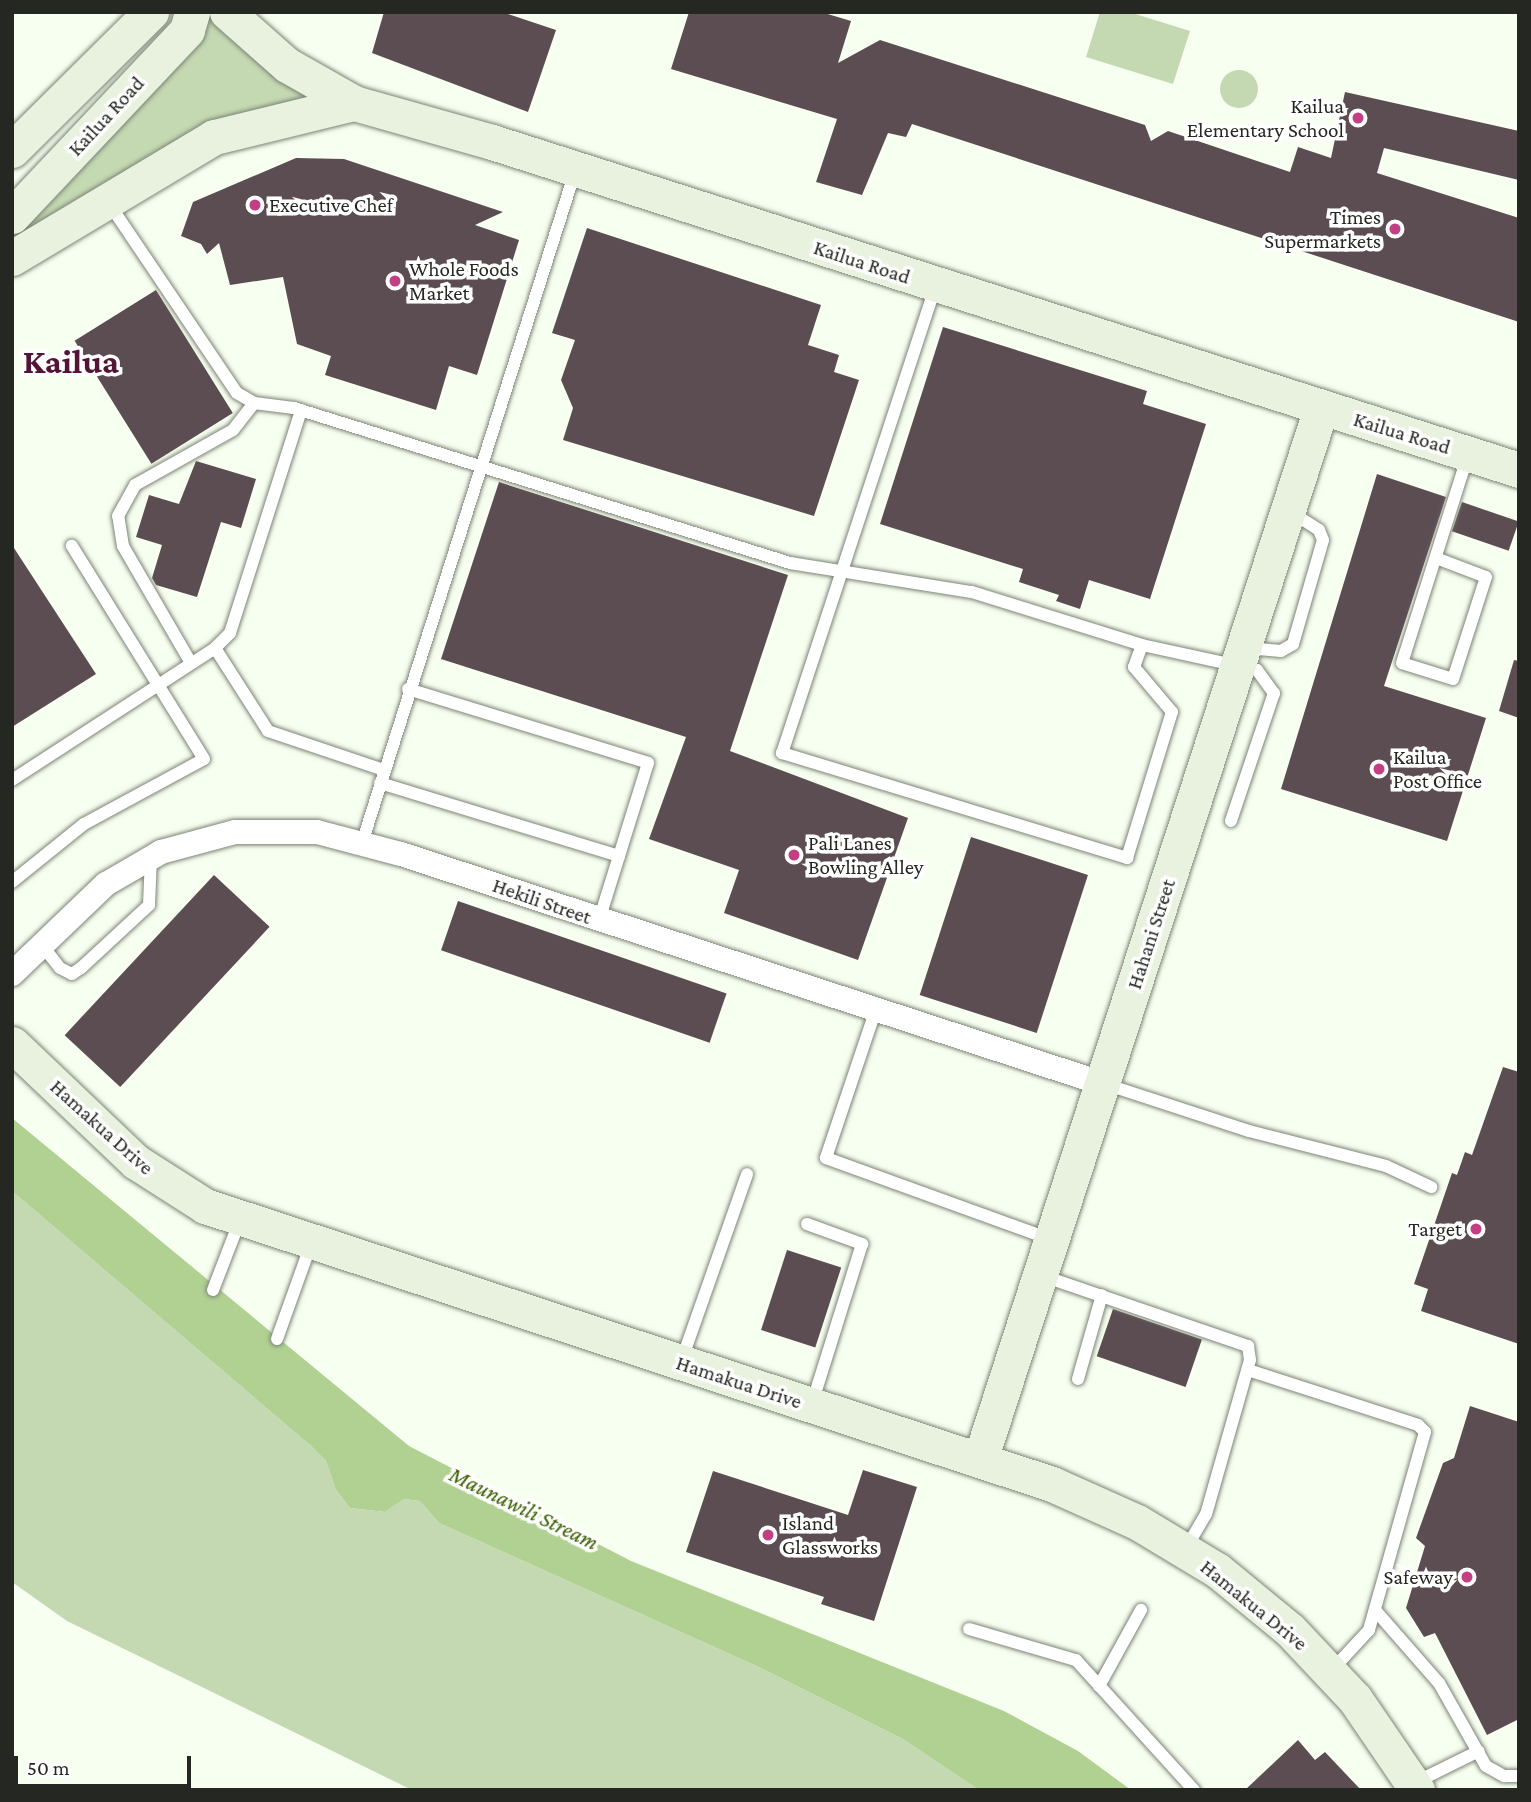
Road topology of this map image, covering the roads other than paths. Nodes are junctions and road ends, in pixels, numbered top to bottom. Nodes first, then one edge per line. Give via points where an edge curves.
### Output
1 (150, 12) edge
2 (192, 12) edge
3 (227, 12) edge
4 (354, 103) junction
5 (12, 150) edge
6 (576, 169) junction
7 (106, 198) junction
8 (12, 216) edge
9 (12, 258) edge
10 (936, 285) junction
11 (254, 403) junction
12 (1321, 408) junction
13 (301, 410) junction
14 (1468, 454) junction
15 (480, 466) junction
16 (1519, 470) edge
17 (72, 546) dead end
18 (1436, 558) junction
19 (839, 573) junction
20 (1142, 645) junction
21 (215, 648) junction
22 (1244, 657) junction
23 (191, 663) junction
24 (160, 684) junction
25 (408, 689) junction
26 (382, 777) junction
27 (12, 779) edge
28 (1231, 821) dead end
29 (362, 843) junction
30 (619, 856) junction
31 (152, 857) junction
32 (12, 882) edge
33 (599, 920) junction
34 (42, 945) junction
35 (12, 974) edge
36 (876, 1009) junction
37 (12, 1044) edge
38 (1101, 1083) junction
39 (747, 1174) dead end
40 (1431, 1187) dead end
41 (240, 1220) junction
42 (807, 1224) dead end
43 (1051, 1239) junction
44 (311, 1244) junction
45 (1039, 1275) junction
46 (213, 1290) dead end
47 (1102, 1295) junction
48 (277, 1339) dead end
49 (681, 1363) junction
50 (1248, 1370) junction
51 (1078, 1379) dead end
52 (812, 1406) junction
53 (980, 1460) junction
54 (1185, 1550) junction
55 (1376, 1610) junction
56 (1141, 1611) dead end
57 (969, 1629) dead end
58 (1331, 1671) junction
59 (1099, 1686) junction
60 (1479, 1751) junction
61 (1519, 1776) edge
62 (1415, 1786) edge
63 (1194, 1790) edge

1 - 5 main road, Kailua Road
2 - 8 main road, Kailua Road via 187,30
3 - 4 main road, Kailua Road via 294,71
4 - 6 main road, Kailua Road
4 - 7 main road via 215,136
6 - 10 main road, Kailua Road
6 - 15 lane
7 - 9 main road
7 - 11 lane via 237,393
10 - 12 main road, Kailua Road
10 - 19 lane
11 - 13 lane
11 - 23 lane via 233,430 135,485 118,516 123,546
12 - 14 main road, Kailua Road
12 - 22 main road, Hahani Street
13 - 15 lane
13 - 21 lane via 230,633
14 - 16 main road, Kailua Road
14 - 18 lane
15 - 19 lane via 790,563
15 - 25 lane
17 - 24 lane
18 - 18 lane via 1402,663 1453,679 1486,577
19 - 20 lane via 972,592
19 - 20 lane via 782,753 1127,858 1171,712 1134,667
20 - 22 lane
21 - 23 lane
21 - 26 lane via 268,731
22 - 28 lane via 1269,679 1274,693
22 - 38 main road, Hahani Street
23 - 24 lane
24 - 27 lane
24 - 32 lane via 202,748 202,763 84,824
25 - 26 lane
25 - 30 lane via 648,763
26 - 29 lane
26 - 30 lane
29 - 31 street, Hekili Street via 317,832 235,832
29 - 33 street, Hekili Street
30 - 33 lane
31 - 34 street, Hekili Street via 106,884
31 - 34 lane via 149,905 99,954 72,974
33 - 36 street, Hekili Street
34 - 35 street, Hekili Street
36 - 38 street, Hekili Street
36 - 43 lane via 826,1158
37 - 41 main road, Hamakua Drive via 136,1162 195,1201
38 - 40 lane via 1249,1131 1386,1166
38 - 43 main road, Hahani Street
39 - 49 lane
41 - 44 main road, Hamakua Drive
41 - 46 lane
42 - 52 lane via 862,1244
43 - 45 main road, Hahani Street
44 - 48 lane
44 - 49 main road, Hamakua Drive
45 - 47 lane
45 - 53 main road, Hahani Street
47 - 50 lane via 1244,1342 1251,1353
47 - 51 lane
49 - 52 main road, Hamakua Drive
50 - 54 lane via 1206,1514
50 - 55 lane via 1418,1425 1425,1432
52 - 53 main road, Hamakua Drive
53 - 54 main road, Hamakua Drive via 1096,1501
54 - 58 main road, Hamakua Drive via 1255,1599
55 - 58 lane via 1366,1636
55 - 60 lane via 1439,1683
56 - 59 lane
57 - 59 lane via 1076,1660
58 - 62 main road, Hamakua Drive
59 - 63 lane
60 - 61 lane via 1494,1772
60 - 62 lane

